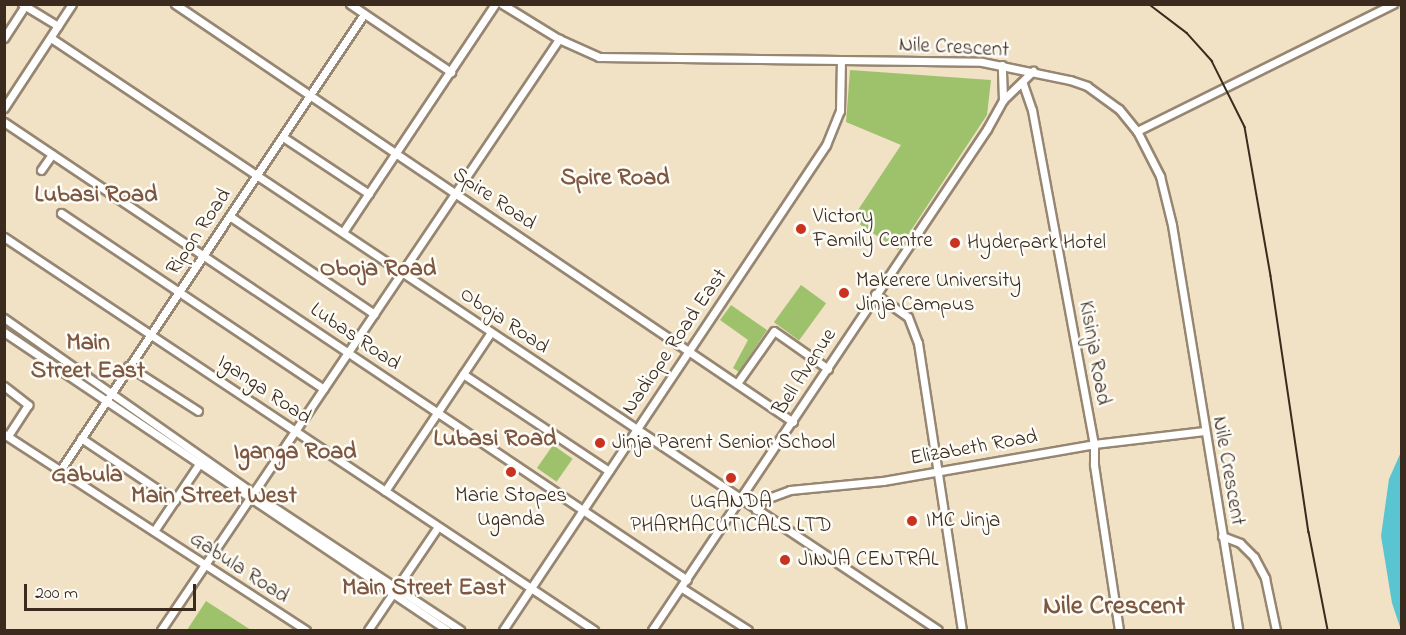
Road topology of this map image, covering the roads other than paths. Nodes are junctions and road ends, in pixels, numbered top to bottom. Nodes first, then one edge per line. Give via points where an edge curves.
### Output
1 (72, 4) edge
2 (175, 4) edge
3 (350, 4) edge
4 (495, 4) edge
5 (502, 4) edge
6 (1393, 4) edge
7 (23, 5) edge
8 (364, 14) junction
9 (58, 26) junction
10 (4, 38) edge
11 (51, 38) junction
12 (559, 39) junction
13 (842, 60) junction
14 (1002, 64) junction
15 (1033, 70) junction
16 (451, 72) junction
17 (1023, 84) junction
18 (310, 95) junction
19 (1003, 100) junction
20 (4, 108) edge
21 (4, 122) edge
22 (1137, 130) junction
23 (283, 137) junction
24 (52, 154) junction
25 (396, 154) junction
26 (41, 170) dead end
27 (256, 176) junction
28 (455, 193) junction
29 (369, 194) junction
30 (61, 213) dead end
31 (231, 217) junction
32 (343, 232) junction
33 (4, 237) edge
34 (204, 254) junction
35 (403, 271) junction
36 (178, 292) junction
37 (875, 294) junction
38 (374, 314) junction
39 (4, 318) edge
40 (4, 332) edge
41 (491, 332) junction
42 (150, 333) junction
43 (690, 350) junction
44 (348, 352) junction
45 (128, 366) junction
46 (828, 369) junction
47 (463, 374) junction
48 (738, 382) junction
49 (4, 386) edge
50 (324, 389) junction
51 (110, 394) junction
52 (105, 402) junction
53 (198, 411) dead end
54 (437, 412) junction
55 (793, 422) junction
56 (635, 431) junction
57 (295, 432) junction
58 (1204, 432) junction
59 (6, 435) edge
60 (81, 438) junction
61 (1094, 444) junction
62 (199, 464) junction
63 (60, 469) junction
64 (609, 471) junction
65 (940, 471) junction
66 (385, 491) junction
67 (253, 497) junction
68 (740, 499) junction
69 (175, 501) junction
70 (756, 510) junction
71 (583, 511) junction
72 (437, 528) junction
73 (154, 531) junction
74 (1222, 536) junction
75 (205, 566) junction
76 (687, 580) junction
77 (530, 588) junction
78 (682, 588) junction
79 (394, 591) junction
80 (161, 630) edge
81 (306, 630) edge
82 (368, 630) edge
83 (447, 630) edge
84 (460, 630) edge
85 (503, 630) edge
86 (594, 630) edge
87 (652, 630) edge
88 (748, 630) edge
89 (938, 630) edge
90 (963, 630) edge
91 (1119, 630) edge
92 (1238, 630) edge
93 (1276, 630) edge

1 - 9 street
2 - 18 street, Spire Road
3 - 8 street
4 - 16 street
5 - 12 street, Nile Crescent
6 - 22 street
7 - 9 street
7 - 10 street
8 - 16 street
8 - 18 street, Ripon Road
9 - 11 street
11 - 20 street
11 - 27 street, Oboja Road
12 - 13 street, Nile Crescent via 589,54 614,59
12 - 28 street
13 - 14 street, Nile Crescent
13 - 43 street, Nadiope Road East via 840,111 826,145
14 - 15 street, Nile Crescent
14 - 19 street
15 - 17 street, Bell Avenue
15 - 22 street, Nile Crescent via 1087,86 1119,109
16 - 25 street
17 - 19 street, Bell Avenue
17 - 61 street, Kisinja Road via 1032,110
18 - 23 street, Ripon Road
18 - 25 street, Spire Road
19 - 37 street, Bell Avenue
21 - 24 street, Lubas Road
22 - 58 street, Nile Crescent via 1160,176 1172,225
23 - 27 street, Ripon Road
23 - 29 street
24 - 26 street
24 - 34 street, Lubas Road
25 - 28 street, Spire Road
25 - 29 street
27 - 31 street, Ripon Road
27 - 32 street, Oboja Road
28 - 35 street
28 - 43 street, Spire Road
29 - 32 street
30 - 36 street
31 - 34 street, Ripon Road
31 - 38 street
32 - 35 street, Oboja Road
33 - 42 street, Iganga Road
34 - 36 street, Ripon Road
34 - 44 street, Lubas Road
35 - 38 street
35 - 41 street, Oboja Road
36 - 42 street, Ripon Road
36 - 50 street
37 - 46 street, Bell Avenue
37 - 65 street via 902,311 913,327
38 - 44 street
39 - 51 street
40 - 52 street
41 - 47 street
41 - 56 street, Oboja Road
42 - 45 street, Ripon Road
42 - 57 street, Iganga Road
43 - 48 street, Spire Road
43 - 56 street, Nadiope Road East
44 - 50 street
44 - 54 street, Lubas Road
45 - 51 street, Ripon Road
45 - 53 street
46 - 48 street via 774,331
46 - 55 street, Bell Avenue
47 - 54 street
47 - 64 street
48 - 55 street, Spire Road
49 - 59 street via 28,405
50 - 57 street
51 - 52 street, Ripon Road
51 - 67 street
52 - 60 street, Ripon Road
52 - 62 street
54 - 66 street
54 - 71 street, Lubas Road
55 - 68 street, Bell Avenue
56 - 64 street, Nadiope Road East
56 - 68 street, Oboja Road
57 - 66 street, Iganga Road
57 - 67 street
58 - 61 street, Elizabeth Road
58 - 74 street, Nile Crescent
59 - 63 street, Gabula Road
60 - 63 street, Ripon Road
60 - 69 street
61 - 65 street, Elizabeth Road
61 - 91 street, Kisinja Road via 1095,476
62 - 67 street
62 - 69 street
63 - 73 street, Gabula Road
64 - 71 street, Nadiope Road East
65 - 70 street, Elizabeth Road via 790,490 763,500
65 - 90 street
66 - 72 street, Iganga Road
67 - 75 street
67 - 79 street
68 - 70 street, Oboja Road
68 - 76 street, Bell Avenue
69 - 73 street
70 - 89 street, Oboja Road
71 - 76 street, Lubas Road
71 - 77 street, Nadiope Road East
72 - 77 street, Iganga Road
72 - 79 street
73 - 75 street, Gabula Road
74 - 92 street, Nile Crescent
74 - 93 street via 1240,543 1254,557 1265,578
75 - 80 street
75 - 81 street, Gabula Road
76 - 78 street, Bell Avenue
77 - 85 street, Nadiope Road East
77 - 86 street, Iganga Road
78 - 87 street, Bell Avenue
78 - 88 street
79 - 82 street
79 - 83 street
79 - 84 street

